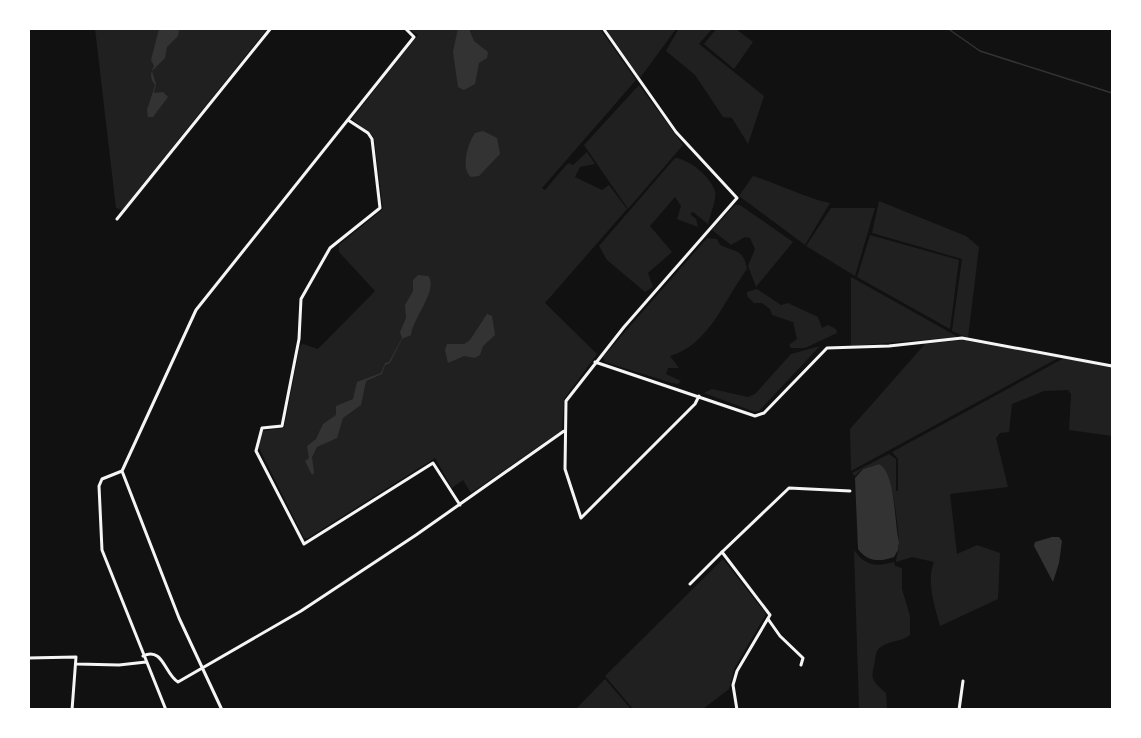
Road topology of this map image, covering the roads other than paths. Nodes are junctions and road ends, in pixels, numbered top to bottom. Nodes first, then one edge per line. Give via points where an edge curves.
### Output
1 (271, 28) edge
2 (405, 28) edge
3 (603, 28) edge
4 (348, 120) junction
5 (117, 219) dead end
6 (595, 362) junction
7 (1113, 366) edge
8 (699, 396) junction
9 (564, 431) junction
10 (122, 471) junction
11 (850, 491) dead end
12 (460, 505) junction
13 (722, 552) junction
14 (690, 584) dead end
15 (768, 619) junction
16 (143, 656) junction
17 (28, 658) edge
18 (146, 662) junction
19 (77, 664) junction
20 (801, 664) dead end
21 (202, 668) junction
22 (963, 681) dead end
23 (72, 710) edge
24 (166, 710) edge
25 (222, 710) edge
26 (737, 710) edge
27 (959, 710) edge

1 - 5 street
2 - 4 street via 414,37
3 - 6 street via 676,132 736,198
4 - 10 street via 196,310
4 - 12 street via 372,139 380,208 330,248 301,299 282,426 262,428 256,451 304,544 434,463
6 - 8 street
6 - 9 street via 566,400
7 - 8 street via 962,338 826,348 760,416
8 - 9 street via 581,518 566,474
9 - 12 street
10 - 16 street via 102,479 99,486 102,550
10 - 21 street
11 - 13 street via 789,488
12 - 21 street via 301,611
13 - 14 street
13 - 15 street via 770,615
15 - 20 street via 803,658
15 - 26 street via 737,671
16 - 18 street
16 - 21 street via 155,655 178,682
17 - 19 street via 76,657
18 - 19 street via 119,666
18 - 24 street
19 - 23 street
21 - 25 street
22 - 27 street

